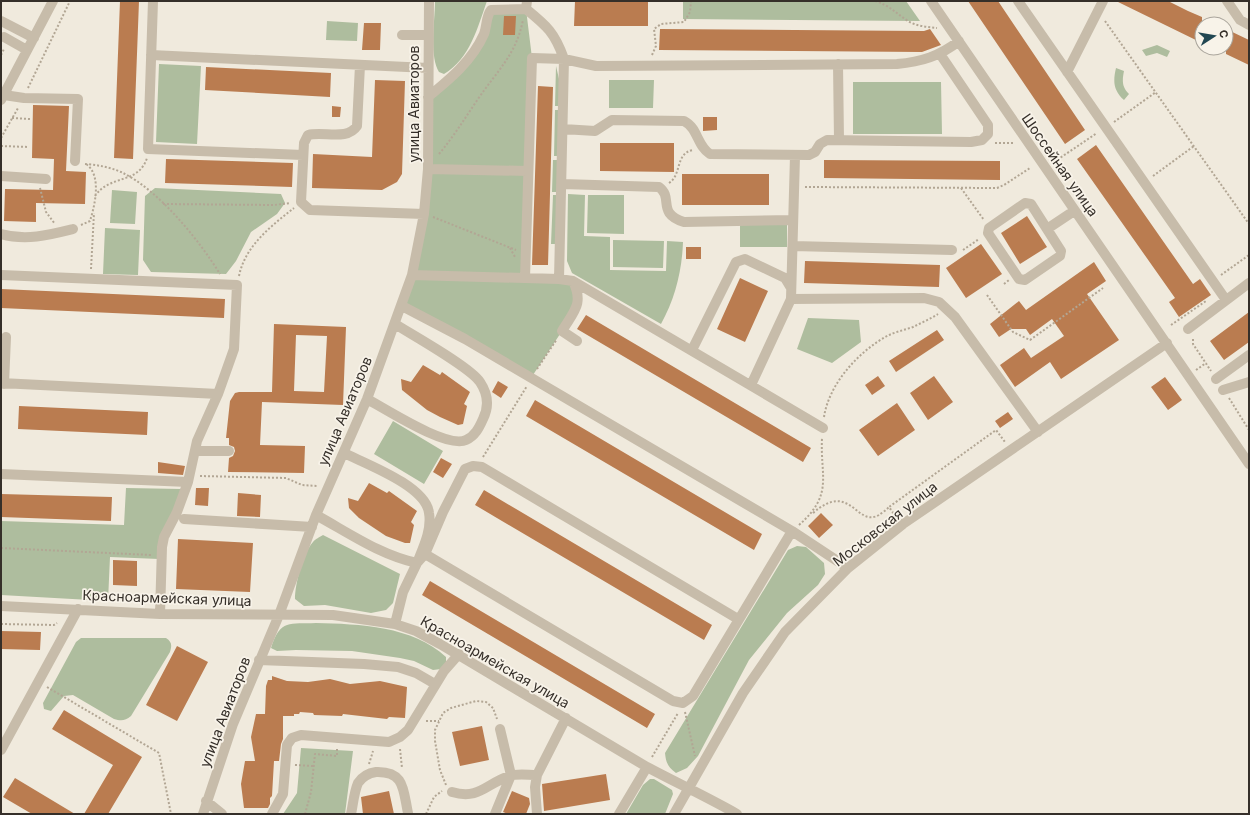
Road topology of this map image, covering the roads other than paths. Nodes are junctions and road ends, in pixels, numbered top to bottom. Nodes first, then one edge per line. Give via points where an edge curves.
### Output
1 (53, 1) edge
2 (153, 1) edge
3 (429, 1) edge
4 (931, 1) edge
5 (1018, 1) edge
6 (1104, 1) edge
7 (1227, 1) edge
8 (502, 5) edge
9 (526, 5) edge
10 (1, 21) edge
11 (1249, 25) edge
12 (402, 35) dead end
13 (428, 35) junction
14 (4, 37) dead end
15 (34, 38) junction
16 (959, 41) junction
17 (27, 50) junction
18 (940, 54) junction
19 (152, 55) junction
20 (564, 59) junction
21 (838, 64) junction
22 (360, 65) junction
23 (428, 68) junction
24 (1067, 72) junction
25 (2, 97) edge
26 (428, 97) junction
27 (563, 130) junction
28 (840, 140) junction
29 (303, 155) junction
30 (795, 156) junction
31 (75, 162) road end
32 (428, 167) junction
33 (528, 171) junction
34 (1, 176) edge
35 (41, 178) road end
36 (562, 184) junction
37 (1074, 211) junction
38 (424, 214) junction
39 (793, 220) junction
40 (73, 229) road end
41 (1047, 229) junction
42 (1, 234) edge
43 (793, 246) junction
44 (952, 250) road end
45 (1, 275) edge
46 (412, 275) junction
47 (559, 278) junction
48 (520, 280) junction
49 (573, 281) junction
50 (1249, 283) edge
51 (791, 288) junction
52 (791, 299) junction
53 (1226, 300) junction
54 (402, 306) junction
55 (395, 324) junction
56 (1188, 329) dead end
57 (6, 337) dead end
58 (577, 341) dead end
59 (1167, 343) junction
60 (692, 350) junction
61 (1249, 354) edge
62 (1216, 379) dead end
63 (1249, 382) edge
64 (2, 383) edge
65 (751, 385) junction
66 (1223, 390) dead end
67 (218, 394) junction
68 (367, 399) junction
69 (823, 428) road end
70 (1038, 432) junction
71 (195, 450) junction
72 (229, 451) dead end
73 (344, 453) junction
74 (1246, 454) edge
75 (1249, 464) edge
76 (1, 474) edge
77 (188, 480) junction
78 (316, 515) junction
79 (184, 520) dead end
80 (312, 527) junction
81 (792, 531) junction
82 (425, 554) junction
83 (417, 563) junction
84 (848, 568) junction
85 (1, 606) edge
86 (78, 609) junction
87 (160, 614) junction
88 (279, 615) junction
89 (738, 619) junction
90 (395, 624) junction
91 (459, 654) junction
92 (259, 660) junction
93 (435, 684) junction
94 (566, 718) junction
95 (500, 729) road end
96 (3, 744) edge
97 (649, 763) junction
98 (511, 775) junction
99 (537, 775) junction
100 (690, 788) junction
101 (452, 792) road end
102 (206, 801) junction
103 (408, 813) edge
104 (203, 814) edge
105 (222, 814) edge
106 (272, 814) edge
107 (351, 814) edge
108 (495, 814) edge
109 (537, 814) edge
110 (619, 814) edge
111 (674, 814) edge
112 (737, 814) edge

1 - 15 street
2 - 19 street
3 - 13 street, улица Авиаторов
4 - 16 street, Шоссейная улица
5 - 24 street
6 - 24 street
7 - 11 street via 1240,20
8 - 9 street
8 - 26 street via 491,10 484,33 457,74
9 - 20 street via 557,39
10 - 15 street
12 - 13 street
13 - 23 street, улица Авиаторов
14 - 17 street
15 - 17 street
16 - 18 street
16 - 37 street, Шоссейная улица
17 - 25 street
18 - 21 street via 917,63
18 - 28 street via 988,125 988,134 982,140
19 - 22 street
19 - 29 street via 148,149
20 - 21 street via 596,66
20 - 27 street
20 - 33 street via 532,58
21 - 28 street
22 - 23 street
22 - 29 street via 357,126 347,135 316,133 308,136 304,143
23 - 26 street, улица Авиаторов
24 - 53 street
25 - 31 street via 78,99
26 - 32 street, улица Авиаторов
27 - 30 street via 595,131 612,120 684,121 690,124 704,150 710,154
27 - 36 street
28 - 30 street via 827,140 809,156
29 - 38 street via 301,202 310,210
30 - 39 street
32 - 33 street
32 - 38 street, улица Авиаторов
33 - 48 street via 526,254
34 - 35 street
36 - 39 street via 659,186 665,193 669,213 673,218 684,222
36 - 47 street
37 - 41 street
37 - 59 street, Шоссейная улица
38 - 46 street, улица Авиаторов
39 - 43 street
40 - 42 street via 44,236 15,238
41 - 41 street via 1031,204 1026,204 989,230 1019,279 1025,280 1060,256 1061,251
43 - 44 street
43 - 51 street
45 - 67 street via 237,285 234,349
46 - 48 street
46 - 54 street, улица Авиаторов
47 - 48 street
47 - 49 street
49 - 58 street via 579,302 562,331
49 - 60 street
50 - 53 street
51 - 52 street
51 - 60 street via 785,278 740,259 736,262
52 - 65 street
52 - 70 street via 924,298 939,302 955,317
53 - 56 street
54 - 55 street, улица Авиаторов
54 - 81 street via 531,378
55 - 68 street, улица Авиаторов
55 - 68 street via 480,381 487,396 486,412 478,431 466,440 451,441 428,432
57 - 64 street
59 - 70 street, Московская улица
59 - 74 street, Шоссейная улица
60 - 65 street
61 - 62 street
63 - 66 street
64 - 67 street
65 - 69 street
67 - 71 street
68 - 73 street, улица Авиаторов
70 - 84 street, Московская улица via 903,524
71 - 72 street
71 - 77 street
73 - 78 street, улица Авиаторов
73 - 83 street via 402,483 415,491 424,501 429,512 429,526
74 - 75 street, Шоссейная улица
76 - 77 street
77 - 87 street via 177,512 164,538
78 - 80 street, улица Авиаторов
78 - 83 street via 374,548
79 - 80 street
80 - 88 street, улица Авиаторов
81 - 84 street
81 - 89 street
82 - 83 street
82 - 89 street via 673,701 683,703 693,696
82 - 89 street via 465,469 473,466 482,467
83 - 90 street via 403,592
84 - 100 street, Московская улица via 785,632 743,693
85 - 86 street, Красноармейская улица
86 - 87 street, Красноармейская улица
86 - 96 street
87 - 88 street, Красноармейская улица
88 - 90 street, Красноармейская улица via 332,615
88 - 92 street, улица Авиаторов
90 - 91 street, Красноармейская улица via 416,631
91 - 93 street
91 - 94 street, Красноармейская улица
92 - 93 street via 364,664 398,668 416,673
92 - 102 street, улица Авиаторов
93 - 106 street via 414,720 400,737 389,742 301,735 292,738 287,745 282,794
94 - 97 street, Красноармейская улица
94 - 99 street
95 - 98 street
97 - 100 street, Красноармейская улица via 678,784
97 - 110 street
98 - 99 street
98 - 101 street via 475,794 463,795
98 - 108 street
99 - 109 street
100 - 111 street, Московская улица
100 - 112 street, Красноармейская улица
102 - 104 street, улица Авиаторов
102 - 105 street
103 - 107 street via 403,787 398,779 391,773 374,772 364,776 358,783

